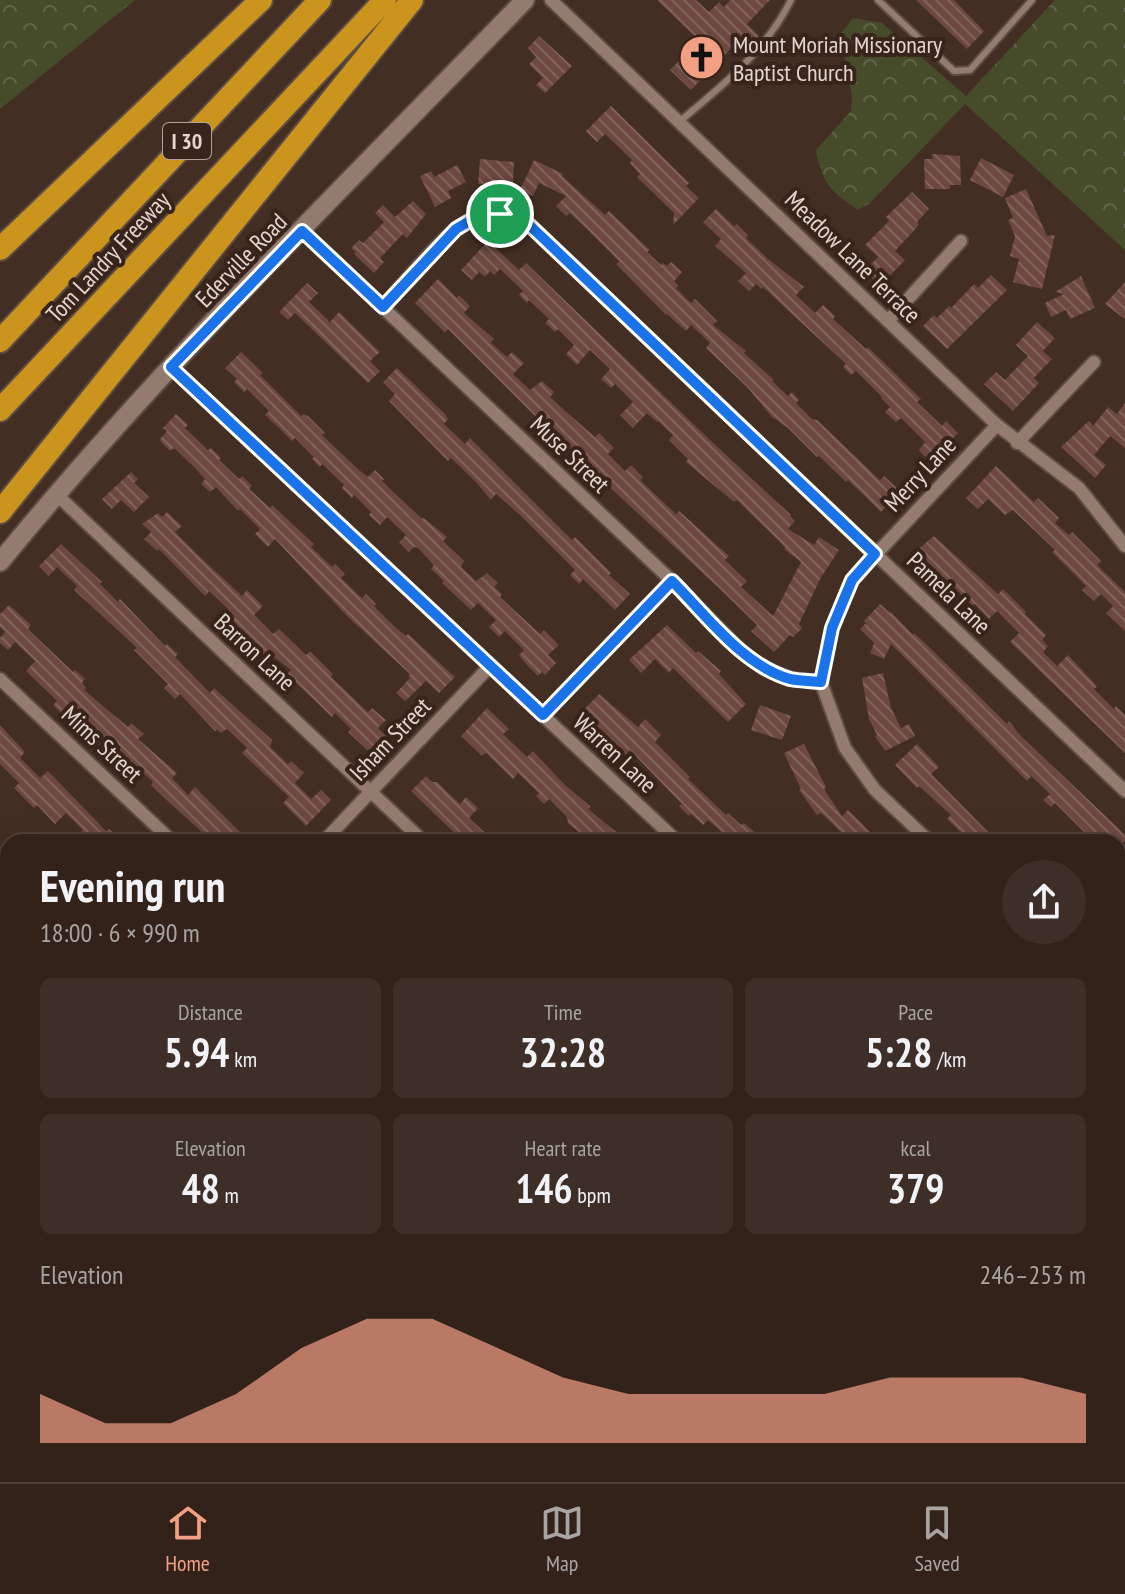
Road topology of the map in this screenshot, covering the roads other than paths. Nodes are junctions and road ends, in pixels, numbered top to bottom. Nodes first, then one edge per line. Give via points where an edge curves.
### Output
1 (261, 0) edge
2 (320, 0) edge
3 (385, 0) edge
4 (412, 0) edge
5 (525, 0) edge
6 (551, 0) edge
7 (791, 0) edge
8 (878, 0) edge
9 (1032, 0) edge
10 (679, 122) junction
11 (302, 231) junction
12 (961, 241) dead end
13 (0, 249) edge
14 (54, 283) junction
15 (383, 307) junction
16 (888, 321) junction
17 (0, 328) edge
18 (0, 341) edge
19 (1094, 362) dead end
20 (171, 367) junction
21 (0, 410) edge
22 (997, 425) junction
23 (1017, 443) junction
24 (56, 494) junction
25 (0, 512) edge
26 (1125, 546) edge
27 (875, 554) junction
28 (0, 562) edge
29 (672, 581) junction
30 (490, 666) junction
31 (0, 679) edge
32 (821, 682) junction
33 (543, 715) junction
34 (1125, 791) edge
35 (371, 792) junction
36 (165, 834) edge
37 (331, 834) edge
38 (416, 834) edge
39 (669, 834) edge
40 (922, 834) edge

1 - 13 highway
2 - 14 highway, Tom Landry Freeway / I 30
3 - 21 highway, Tom Landry Freeway / I 30
4 - 25 highway
5 - 11 street, Ederville Road
6 - 10 street, Meadow Lane Terrace
7 - 10 lane via 779,25 731,79
8 - 9 lane via 954,71 970,70
10 - 16 street, Meadow Lane Terrace
11 - 15 street, Muse Street
11 - 20 street, Ederville Road
12 - 16 street
14 - 17 highway
14 - 18 highway, Tom Landry Freeway / I 30
15 - 27 street, Pamela Lane via 456,229 500,214 523,219
15 - 29 street, Muse Street
16 - 22 street, Meadow Lane Terrace
19 - 23 street
20 - 24 street, Ederville Road
20 - 30 street, Warren Lane
22 - 23 street, Meadow Lane Terrace
22 - 27 street, Merry Lane
23 - 26 street, Meadow Lane Terrace via 1079,488
24 - 28 street, Ederville Road
24 - 35 street, Barron Lane
27 - 32 street via 852,580 832,628
27 - 34 street, Pamela Lane
29 - 32 street, Muse Street via 763,668
29 - 33 street
30 - 33 street, Warren Lane
30 - 35 street, Isham Street
31 - 36 street, Mims Street
32 - 40 street via 845,748 875,790
33 - 39 street, Warren Lane
35 - 37 street, Isham Street
35 - 38 street, Barron Lane

